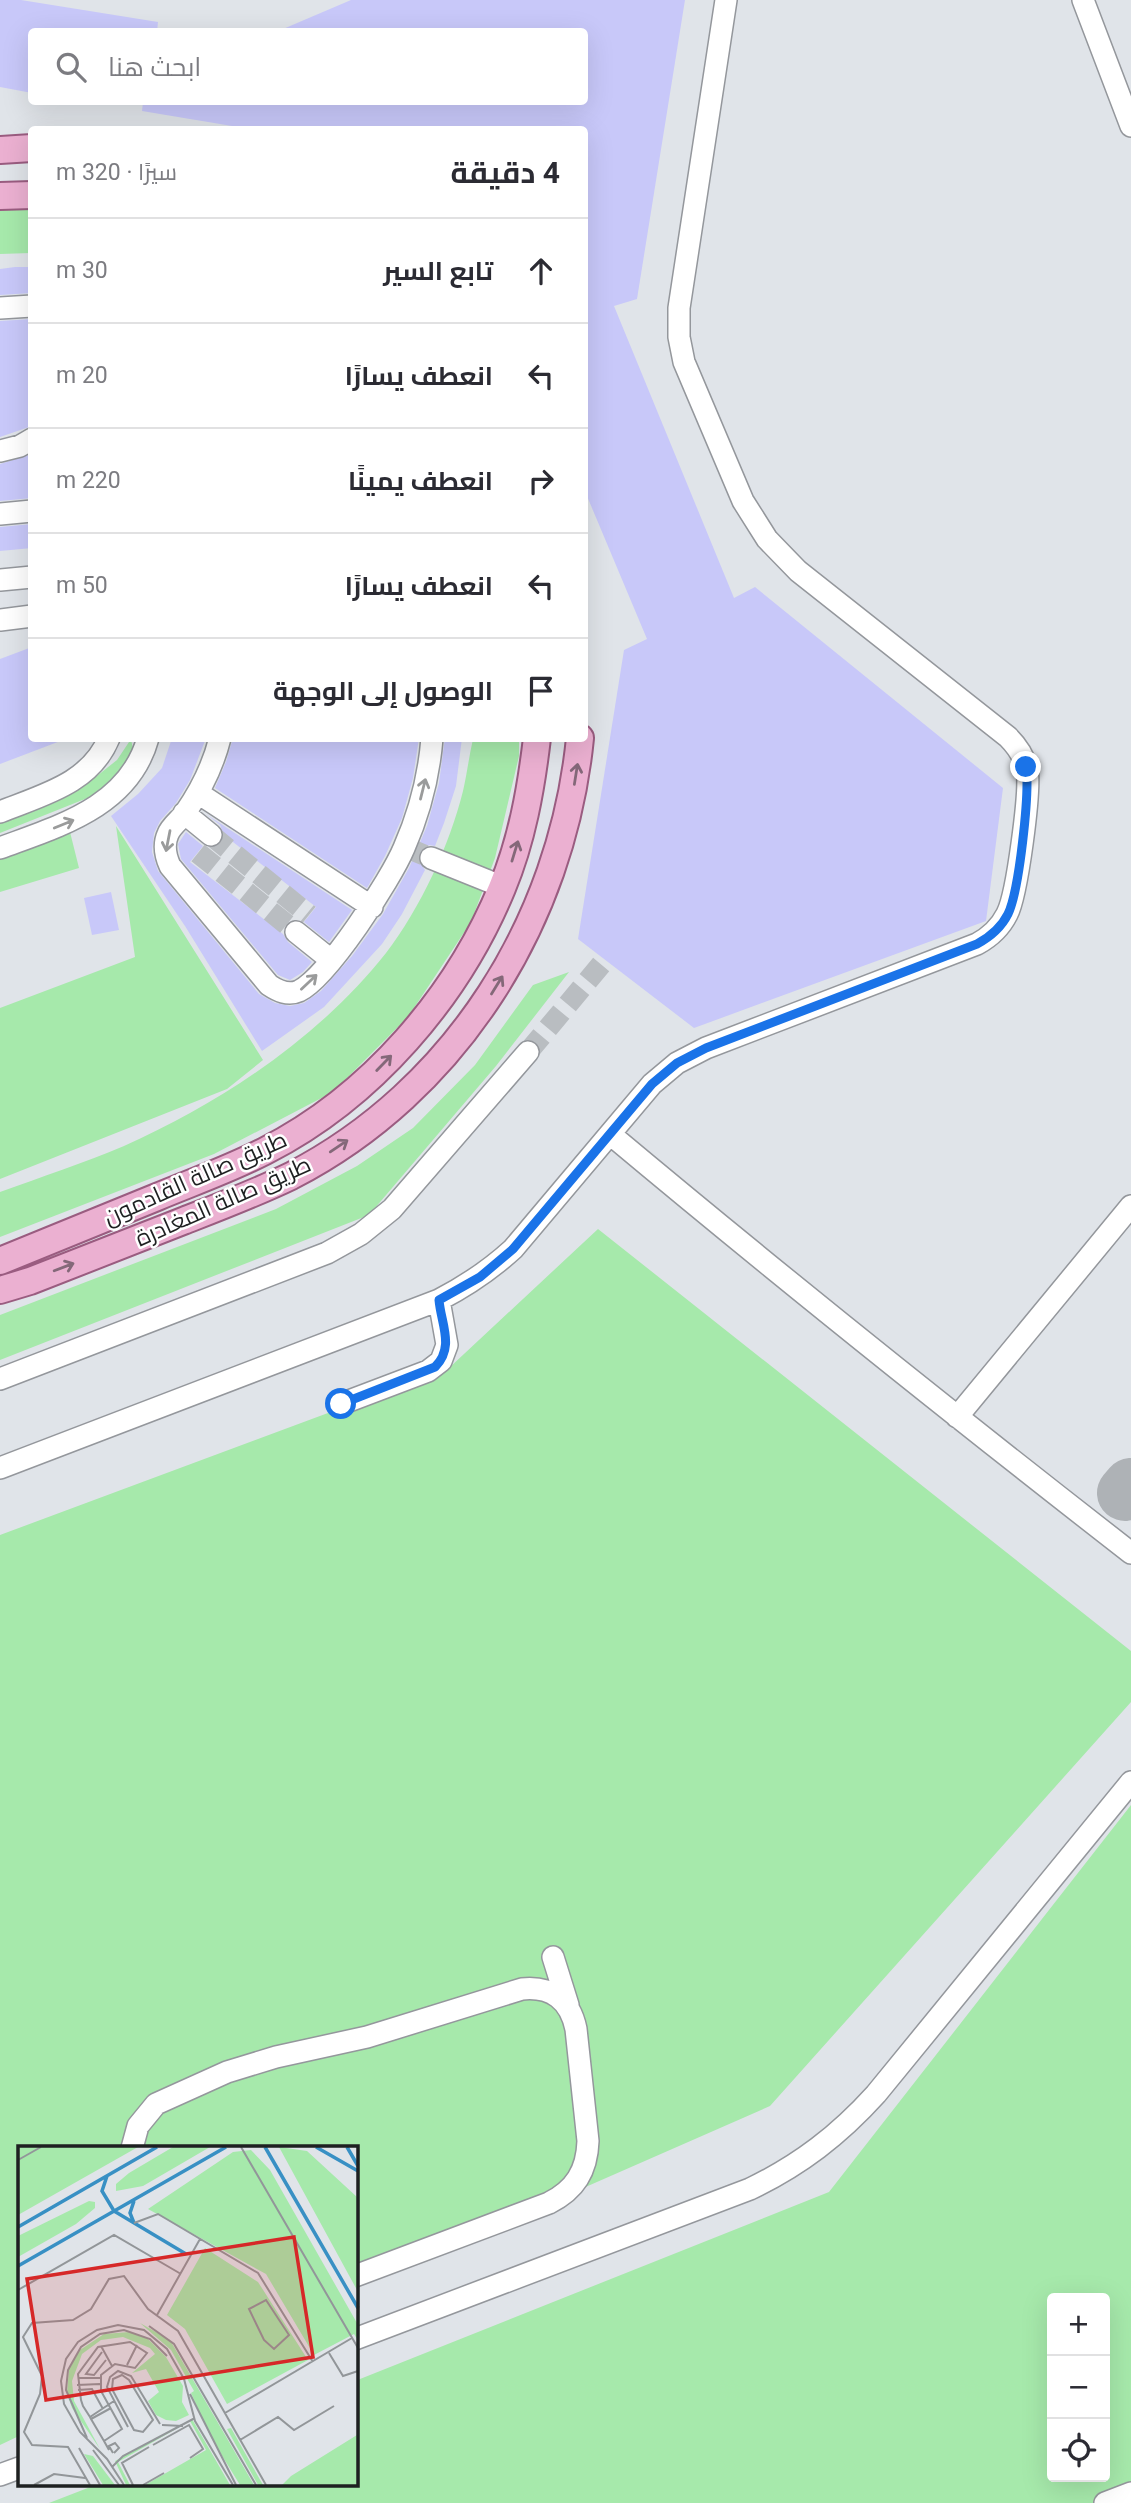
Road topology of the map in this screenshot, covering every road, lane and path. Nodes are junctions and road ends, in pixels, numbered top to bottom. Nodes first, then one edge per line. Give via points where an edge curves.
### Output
1 (726, 0) edge
2 (1083, 0) edge
3 (1131, 126) edge
4 (28, 148) edge
5 (0, 150) edge
6 (0, 195) edge
7 (28, 195) edge
8 (28, 306) edge
9 (0, 308) edge
10 (28, 441) edge
11 (0, 451) edge
12 (28, 510) edge
13 (0, 514) edge
14 (28, 577) edge
15 (0, 580) edge
16 (28, 616) edge
17 (0, 620) edge
18 (107, 742) edge
19 (146, 742) edge
20 (219, 742) edge
21 (431, 742) edge
22 (536, 742) edge
23 (579, 742) edge
24 (198, 793) junction
25 (0, 812) edge
26 (184, 813) junction
27 (211, 835) tunnel mouth
28 (0, 848) edge
29 (431, 858) tunnel mouth
30 (503, 887) junction
31 (372, 906) junction
32 (296, 932) tunnel mouth
33 (331, 960) junction
34 (528, 1052) tunnel mouth
35 (610, 1134) junction
36 (1131, 1206) edge
37 (0, 1261) edge
38 (0, 1290) edge
39 (439, 1300) junction
40 (0, 1379) edge
41 (341, 1404) dead end
42 (957, 1417) junction
43 (0, 1468) edge
44 (1131, 1553) edge
45 (1131, 1782) edge
46 (553, 1957) dead end
47 (568, 2005) junction
48 (133, 2146) edge
49 (357, 2275) edge
50 (357, 2338) edge
51 (18, 2468) edge
52 (0, 2475) edge
53 (1131, 2493) edge
54 (1105, 2503) edge

1 - 35 lane via 679,308 684,362 743,500 766,539 798,570 1008,737 1022,756 1028,791 1012,902 1003,922 987,939 691,1055 652,1084
2 - 3 lane
4 - 5 main road
6 - 7 main road
8 - 9 lane
10 - 11 lane
12 - 13 lane
14 - 15 lane
16 - 17 lane
18 - 25 lane via 99,757 75,780
28 -> 19 lane via 95,809 126,782
20 - 24 lane
31 -> 21 lane via 405,847 425,782
30 -> 22 main road, طريق صالة القادمون via 525,814
38 -> 23 main road, طريق صالة المغادرة via 215,1209 291,1175 374,1122 423,1078 493,992 538,908 569,814
24 - 26 lane
24 - 31 lane
26 - 27 lane
26 -> 33 lane via 168,831 165,855 170,866 269,985 278,991 299,991
29 - 30 lane
37 -> 30 main road, طريق صالة القادمون via 242,1162 342,1101 399,1047 435,1004 463,966
31 - 33 lane
32 - 33 lane
34 - 40 lane via 406,1195 361,1234 327,1253
35 - 39 lane via 513,1249 480,1277
35 - 42 lane
36 - 42 lane
39 - 41 lane via 447,1345 441,1361 428,1371
39 - 43 lane
42 - 44 lane
45 - 50 lane via 876,2094 855,2118 806,2158 750,2189
46 - 47 lane
47 - 48 lane via 548,1990 522,1989 367,2037 251,2064 156,2104 138,2126
47 - 49 lane via 576,2029 588,2141 583,2172 574,2186 549,2203
51 - 52 lane
53 - 54 lane

